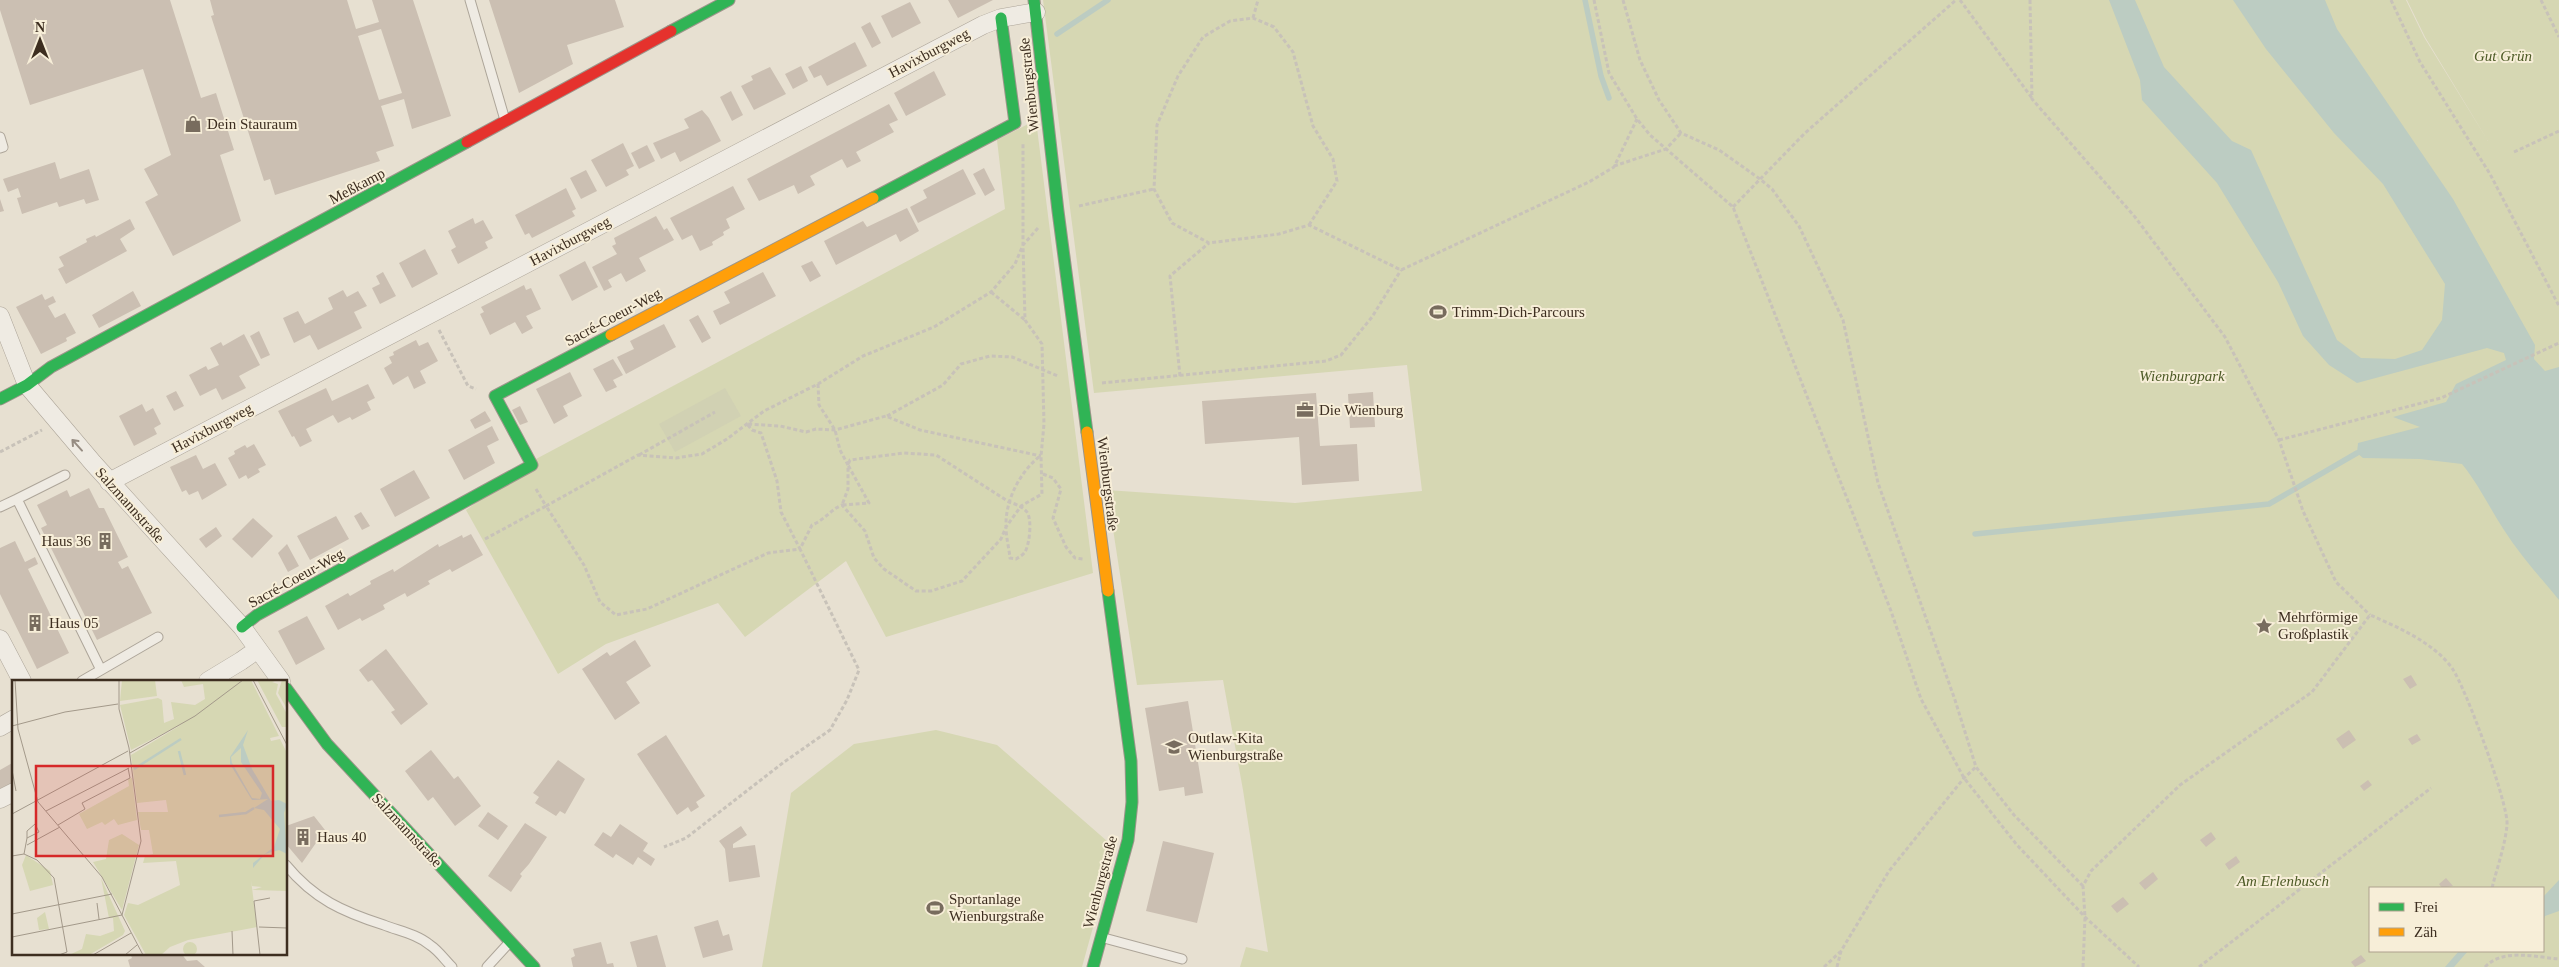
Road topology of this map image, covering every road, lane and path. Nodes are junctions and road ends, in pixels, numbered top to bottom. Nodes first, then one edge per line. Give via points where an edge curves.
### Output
1 (470, 0) edge
2 (729, 0) edge
3 (1258, 0) edge
4 (1594, 0) edge
5 (1623, 0) edge
6 (1958, 0) edge
7 (2030, 0) edge
8 (2391, 0) edge
9 (2541, 0) edge
10 (1035, 6) edge
11 (1001, 18) junction
12 (1253, 18) junction
13 (2559, 38) edge
14 (2032, 98) junction
15 (1637, 119) junction
16 (506, 122) junction
17 (1014, 123) junction
18 (2559, 131) edge
19 (1681, 132) junction
20 (0, 137) edge
21 (0, 148) edge
22 (1666, 149) junction
23 (2514, 152) dead end
24 (1614, 166) junction
25 (1760, 179) junction
26 (1154, 189) junction
27 (1733, 207) junction
28 (1058, 211) junction
29 (1309, 225) junction
30 (1209, 243) junction
31 (1023, 245) junction
32 (1401, 270) junction
33 (992, 292) junction
34 (2559, 306) edge
35 (431, 314) junction
36 (0, 316) edge
37 (1025, 320) junction
38 (2558, 343) edge
39 (1042, 369) junction
40 (1180, 376) junction
41 (818, 384) junction
42 (27, 385) junction
43 (1081, 385) junction
44 (495, 396) junction
45 (0, 399) edge
46 (715, 412) dead end
47 (886, 416) junction
48 (57, 422) junction
49 (747, 424) junction
50 (835, 430) junction
51 (2278, 440) junction
52 (0, 452) edge
53 (638, 455) junction
54 (1041, 456) junction
55 (848, 465) junction
56 (525, 469) junction
57 (1043, 474) junction
58 (65, 475) dead end
59 (109, 482) junction
60 (17, 499) junction
61 (1009, 502) junction
62 (842, 505) junction
63 (546, 506) junction
64 (1021, 506) junction
65 (0, 507) edge
66 (1006, 527) junction
67 (486, 539) dead end
68 (800, 549) junction
69 (1103, 561) junction
70 (2370, 615) junction
71 (242, 627) junction
72 (158, 637) dead end
73 (0, 639) edge
74 (258, 648) junction
75 (101, 670) junction
76 (21, 680) edge
77 (84, 680) edge
78 (210, 680) edge
79 (280, 680) edge
80 (288, 691) edge
81 (12, 720) edge
82 (0, 727) edge
83 (1976, 767) junction
84 (1964, 778) junction
85 (2431, 788) dead end
86 (12, 793) edge
87 (0, 799) edge
88 (664, 847) dead end
89 (288, 867) edge
90 (2083, 886) junction
91 (2492, 887) edge
92 (2085, 917) junction
93 (1101, 938) junction
94 (510, 942) junction
95 (1841, 951) junction
96 (2501, 952) edge
97 (2503, 955) junction
98 (1182, 959) dead end
99 (2559, 959) edge
100 (452, 967) edge
101 (487, 967) edge
102 (534, 967) edge
103 (1093, 967) edge
104 (1824, 967) edge
105 (1837, 967) edge
106 (2083, 967) edge
107 (2139, 967) edge
108 (2199, 967) edge
109 (2485, 967) edge

1 - 16 lane
2 - 16 street, Meßkamp
3 - 12 path
4 - 15 path via 1609,73
5 - 19 path via 1640,60 1659,100
6 - 14 path
6 - 25 path via 1805,133
7 - 14 path
8 - 34 path via 2420,62 2490,174
9 - 13 path
10 - 11 street, Havixburgweg
10 - 28 street, Wienburgstraße
11 - 17 street
11 - 35 street, Havixburgweg
12 - 26 path via 1230,21 1203,37 1178,76 1157,125
12 - 29 path via 1274,27 1293,52 1313,126 1333,159 1337,181
14 - 51 path via 2135,217 2225,337
15 - 22 path
15 - 24 path
16 - 42 street, Meßkamp via 51,367
17 - 31 path via 1023,132
17 - 44 street, Sacré-Coeur-Weg
18 - 23 path
19 - 22 path
19 - 25 path via 1719,150
20 - 21 lane via 3,147
22 - 24 path
22 - 27 path
24 - 32 path via 1589,182
25 - 27 path
25 - 83 path via 1772,189 1799,226 1843,320 1878,483
26 - 28 path
26 - 30 path via 1172,223
27 - 84 path via 1891,610 1921,699
28 - 43 street, Wienburgstraße
29 - 30 path via 1279,234
29 - 32 path
30 - 40 path via 1170,276
31 - 33 path via 1015,264
31 - 37 path
32 - 40 path via 1372,317 1341,354 1311,364
33 - 37 path
33 - 41 path via 934,327 863,356
35 - 44 path via 468,386
35 - 59 street, Havixburgweg
36 - 42 street, Salzmannstraße
37 - 39 path via 1042,344
38 - 51 path via 2441,398
39 - 43 path
39 - 47 path via 1012,356 990,356 961,364 943,385
39 - 54 path via 1044,424
40 - 43 path
41 - 49 path via 764,411
41 - 50 path via 819,405
42 - 45 street, Meßkamp
42 - 48 street, Salzmannstraße
43 - 69 street, Wienburgstraße
44 - 56 street via 532,465
46 - 53 path
47 - 50 path
47 - 54 path via 920,430
48 - 52 path
59 -> 48 street, Salzmannstraße
49 - 50 path via 806,432
49 - 53 path via 702,454 676,458
49 - 68 path via 761,433 766,443 767,456 777,481 781,512
50 - 55 path
51 - 70 path via 2303,511 2336,582
53 - 63 path
54 - 57 path
54 - 61 path via 1026,467
55 - 61 path via 850,460 904,452 936,455
55 - 62 path via 848,489
55 - 62 path via 869,503
56 - 63 path
56 - 71 street, Sacré-Coeur-Weg via 258,615
57 - 64 path via 1042,494
57 - 69 path via 1053,478 1061,490 1053,518 1066,547 1075,558
58 - 60 lane
59 - 71 street, Salzmannstraße
60 - 65 lane
60 - 75 lane
61 - 64 path
61 - 66 path
62 - 66 path via 865,531 874,558 916,591 931,591 962,581 1001,539
62 - 68 path via 825,520 812,525
63 - 67 path
63 - 68 path via 584,565 600,602 616,615 647,609 768,554
64 - 66 path
64 - 66 path via 1028,513 1030,522 1024,553 1016,559 1010,558
68 - 88 path via 859,670 847,700 830,730 686,838
69 - 93 street, Wienburgstraße via 1131,761 1132,802 1128,840
70 - 90 path via 2312,692 2180,785 2091,870
70 - 91 path via 2434,650 2452,669 2506,808 2507,825
71 - 74 street, Salzmannstraße
72 - 75 lane
73 - 76 street
74 - 78 street
74 - 79 street, Salzmannstraße
75 - 77 lane
80 - 94 street, Salzmannstraße via 327,744
81 - 82 street
83 - 84 path
83 - 90 path via 2014,815
84 - 92 path via 2017,845
84 - 95 path via 1889,871
85 - 108 path
86 - 87 street
89 - 100 lane via 327,902 354,915 416,936 431,945
90 - 92 path
92 - 106 path
92 - 107 path
93 - 98 lane
93 - 103 street, Wienburgstraße
94 - 101 lane
94 - 102 street, Salzmannstraße
95 - 104 path
95 - 105 path
96 - 97 path
97 - 99 path
97 - 109 path

